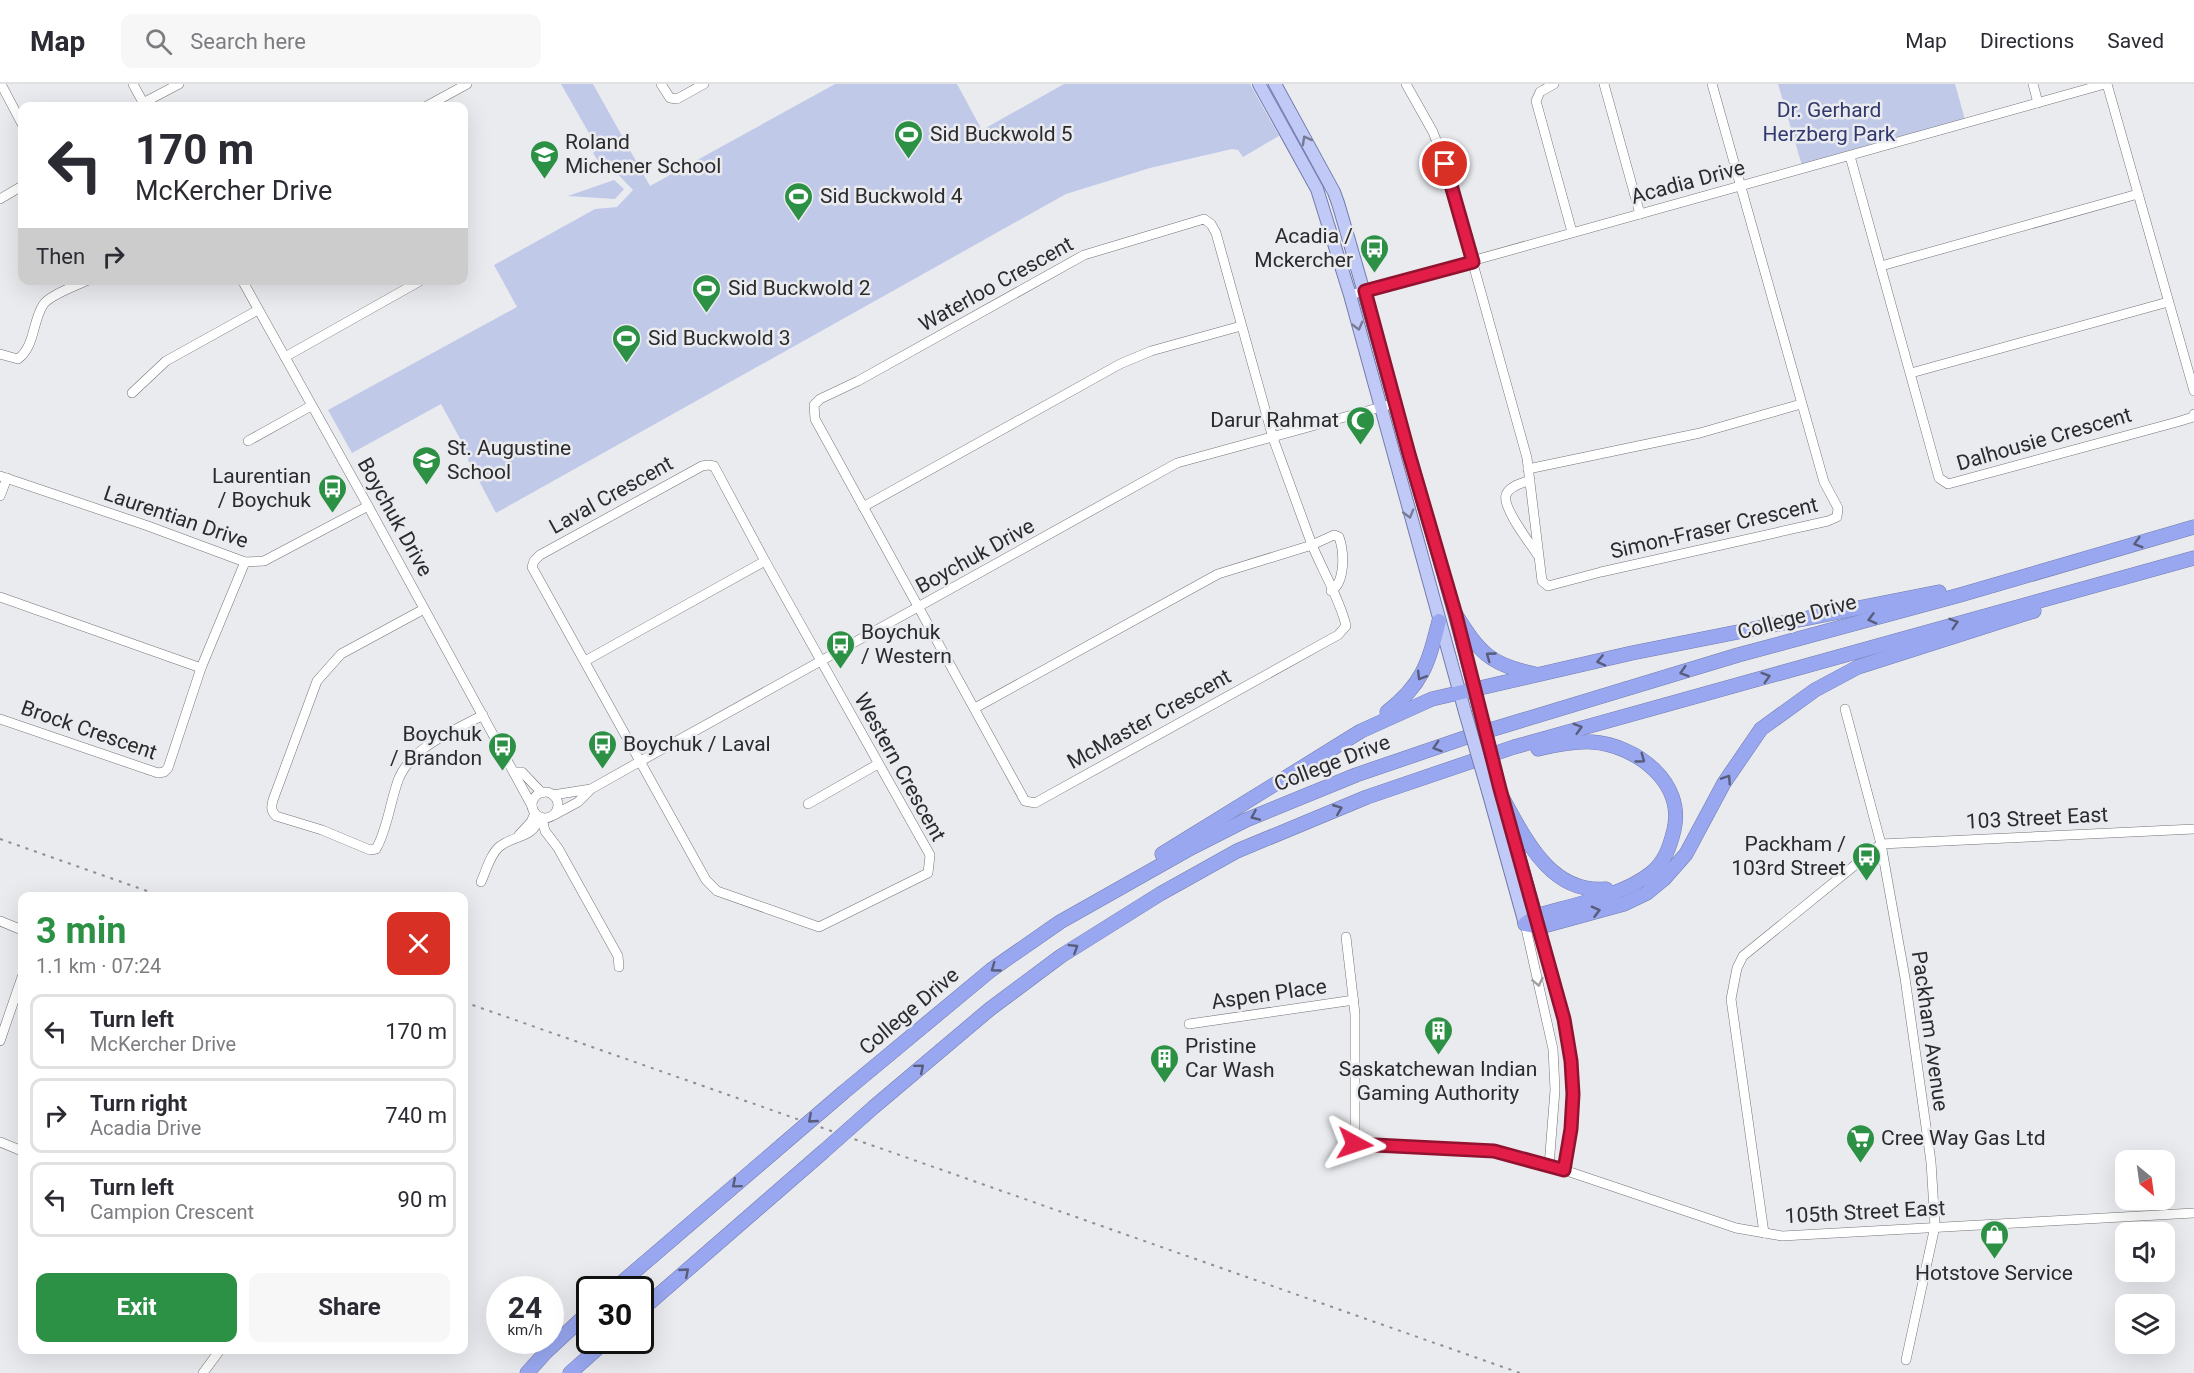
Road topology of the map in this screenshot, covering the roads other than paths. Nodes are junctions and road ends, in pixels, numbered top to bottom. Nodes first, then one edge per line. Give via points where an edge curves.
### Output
1 (1, 84) edge
2 (133, 84) edge
3 (179, 84) edge
4 (467, 84) edge
5 (661, 84) edge
6 (704, 84) edge
7 (1259, 84) edge
8 (1275, 84) edge
9 (1406, 84) edge
10 (1554, 84) edge
11 (1604, 84) edge
12 (1712, 84) edge
13 (2033, 84) edge
14 (2106, 84) edge
15 (142, 102) edge
16 (149, 102) edge
17 (435, 102) edge
18 (2038, 104) junction
19 (18, 116) edge
20 (1850, 156) junction
21 (1740, 187) junction
22 (18, 188) edge
23 (2138, 194) junction
24 (0, 199) edge
25 (1640, 214) junction
26 (1572, 232) junction
27 (1473, 262) junction
28 (1881, 266) junction
29 (78, 285) edge
30 (245, 285) edge
31 (413, 285) edge
32 (1365, 291) junction
33 (1350, 296) junction
34 (2168, 302) junction
35 (258, 310) junction
36 (1241, 326) junction
37 (0, 354) edge
38 (285, 357) junction
39 (1911, 374) junction
40 (2194, 391) edge
41 (132, 393) dead end
42 (1396, 403) junction
43 (1801, 404) junction
44 (311, 406) junction
45 (1381, 407) junction
46 (2194, 414) edge
47 (1273, 438) junction
48 (248, 441) dead end
49 (1528, 468) junction
50 (3, 477) edge
51 (1530, 480) junction
52 (0, 496) edge
53 (368, 506) junction
54 (863, 507) junction
55 (2194, 527) edge
56 (1312, 545) junction
57 (1539, 557) junction
58 (2194, 558) edge
59 (765, 561) junction
60 (245, 562) junction
61 (2029, 574) junction
62 (2106, 583) junction
63 (1332, 591) junction
64 (0, 597) edge
65 (920, 608) junction
66 (424, 609) junction
67 (1456, 615) junction
68 (1439, 621) junction
69 (585, 661) junction
70 (821, 662) junction
71 (201, 668) junction
72 (1540, 675) junction
73 (1468, 690) junction
74 (975, 708) junction
75 (1845, 710) dead end
76 (483, 715) junction
77 (0, 719) edge
78 (1361, 731) junction
79 (639, 762) junction
80 (878, 765) junction
81 (514, 772) junction
82 (1422, 777) junction
83 (591, 789) junction
84 (542, 793) junction
85 (1497, 793) junction
86 (553, 795) junction
87 (808, 804) dead end
88 (543, 814) junction
89 (2194, 829) edge
90 (1881, 844) junction
91 (481, 882) dead end
92 (1623, 889) junction
93 (0, 921) edge
94 (1060, 922) junction
95 (1534, 923) junction
96 (18, 928) edge
97 (1346, 937) dead end
98 (619, 967) dead end
99 (18, 988) edge
100 (1354, 1000) junction
101 (1189, 1024) dead end
102 (0, 1041) edge
103 (0, 1142) edge
104 (18, 1149) edge
105 (1549, 1166) junction
106 (1564, 1170) junction
107 (2194, 1213) edge
108 (1935, 1226) junction
109 (1764, 1233) junction
110 (629, 1276) edge
111 (654, 1299) edge
112 (576, 1324) edge
113 (217, 1354) edge
114 (591, 1354) edge
115 (1906, 1360) dead end
116 (203, 1373) edge
117 (527, 1373) edge
118 (570, 1373) edge

1 - 19 street
2 - 15 street
3 - 16 street
4 - 17 street
5 - 6 street via 670,98 677,99
7 - 33 main road via 1317,189
32 -> 8 main road via 1334,192
9 - 27 street, Simon-Fraser Crescent via 1440,147
10 - 26 street via 1540,92 1536,101
11 - 25 street
12 - 21 street, Simon-Fraser Crescent
13 - 18 street
14 - 18 street, Acadia Drive
14 - 23 street
18 - 20 street, Acadia Drive
20 - 21 street, Acadia Drive
20 - 28 street, Dalhousie Crescent
21 - 25 street, Acadia Drive
21 - 43 street, Simon-Fraser Crescent
22 - 24 street
23 - 28 street
23 - 34 street
25 - 26 street, Acadia Drive
26 - 27 street, Acadia Drive
27 - 32 street, Acadia Drive
27 - 49 street, Simon-Fraser Crescent
28 - 39 street, Dalhousie Crescent
29 - 37 street via 44,304 26,352 18,359
30 - 35 street, Boychuk Drive
31 - 38 street
32 - 33 street, Acadia Drive
32 - 42 main road
33 -> 45 main road
34 - 39 street
34 - 40 street
35 - 38 street, Boychuk Drive
35 - 41 street via 166,361
36 - 47 street, Waterloo Crescent
36 - 54 street via 1120,363
36 - 54 street, Waterloo Crescent via 1216,233 1204,219 1084,255 814,405 815,419
38 - 44 street, Boychuk Drive
39 - 46 street, Dalhousie Crescent via 1939,478 1948,484 2177,422
42 - 45 street, Boychuk Drive
42 - 67 main road
43 - 49 street via 1700,433
43 - 57 street, Simon-Fraser Crescent via 1824,482 1838,508 1833,520 1548,586 1542,581
44 - 48 street
44 - 53 street, Boychuk Drive
45 - 47 street, Boychuk Drive
45 -> 68 main road
47 - 56 street, McMaster Crescent
47 - 65 street, Boychuk Drive via 1177,463
49 - 51 street, Simon-Fraser Crescent
50 - 52 street
50 - 60 street, Laurentian Drive
51 - 57 street, Simon-Fraser Crescent
51 - 57 street, Simon-Fraser Crescent via 1510,489 1506,501
53 - 60 street, Laurentian Drive via 264,561
53 - 66 street, Boychuk Drive
54 - 65 street, Waterloo Crescent
55 -> 61 highway, College Drive
56 - 63 street, McMaster Crescent
56 - 63 street via 1334,535 1339,537 1341,580
56 - 74 street via 1218,573
58 - 62 highway
59 - 69 street
59 - 69 street, Laval Crescent via 714,466 708,465 540,555 532,567
59 - 70 street, Laval Crescent
60 - 71 street, Brock Crescent
61 -> 72 highway
61 -> 94 highway, College Drive via 1738,655 1412,755 1246,820
82 -> 62 highway via 1603,721
95 -> 62 highway via 1624,903 1647,893 1664,879 1686,854 1724,783 1761,729 1815,690 1858,667 2083,595
63 - 74 street, McMaster Crescent via 1346,626 1338,635 1035,803 1025,801
64 - 71 street
65 - 70 street, Boychuk Drive
65 - 74 street, McMaster Crescent
66 - 76 street, Boychuk Drive
66 - 76 street via 341,654 317,681 273,800 273,813 376,849 400,777 409,762 420,751
72 -> 67 highway via 1491,657 1476,646
67 - 73 main road
68 - 73 main road
68 -> 78 highway via 1425,669 1407,696
69 - 79 street, Laval Crescent
70 - 79 street, Boychuk Drive
70 - 80 street, Western Crescent
71 - 77 street, Brock Crescent via 164,772
72 - 73 highway
73 - 78 highway via 1423,702
73 - 85 main road, bridge via 1479,709
73 - 85 main road, bridge via 1465,712
75 - 90 street, Packham Avenue
76 - 81 street, Boychuk Drive
78 - 94 highway via 1131,873
79 - 80 street, Western Crescent via 706,880 717,891 819,927 928,873 930,855
79 - 83 street, Boychuk Drive
80 - 87 street
81 - 84 street, Boychuk Drive via 522,772
81 - 88 street, Boychuk Drive
82 -> 92 highway via 1556,744 1593,742 1625,749 1664,778 1676,805 1677,819 1670,849 1661,863
111 -> 82 highway, bridge via 990,1009 1061,956 1237,851
83 - 86 street, Boychuk Drive
83 - 88 street, Boychuk Drive via 578,802
84 - 86 street, Boychuk Drive
84 - 88 street via 534,799
85 - 92 highway via 1529,845 1564,880 1592,890
85 - 95 main road
86 - 88 street via 558,806
88 - 91 street via 532,832 499,847
88 - 98 street via 545,831 618,957
89 - 90 street, 103 Street East
90 - 108 street, Packham Avenue via 1919,1077
90 - 109 street via 1743,956 1737,968 1731,999
92 - 95 highway
93 - 96 street
94 -> 110 highway, College Drive, bridge via 991,970
95 -> 105 street via 1555,1090
95 - 106 street via 1564,1019 1571,1061 1572,1106
97 - 100 street, Aspen Place
99 - 102 street
100 - 101 street, Aspen Place
100 - 105 street, Aspen Place via 1355,1144 1494,1151
103 - 104 street
105 - 106 street, 105th Street East
106 - 109 street, 105th Street East via 1736,1228
107 - 108 street, 105th Street East
108 - 109 street, 105th Street East via 1782,1236
108 - 115 street, Packham Avenue
112 - 117 highway
113 - 116 street
114 - 118 highway

